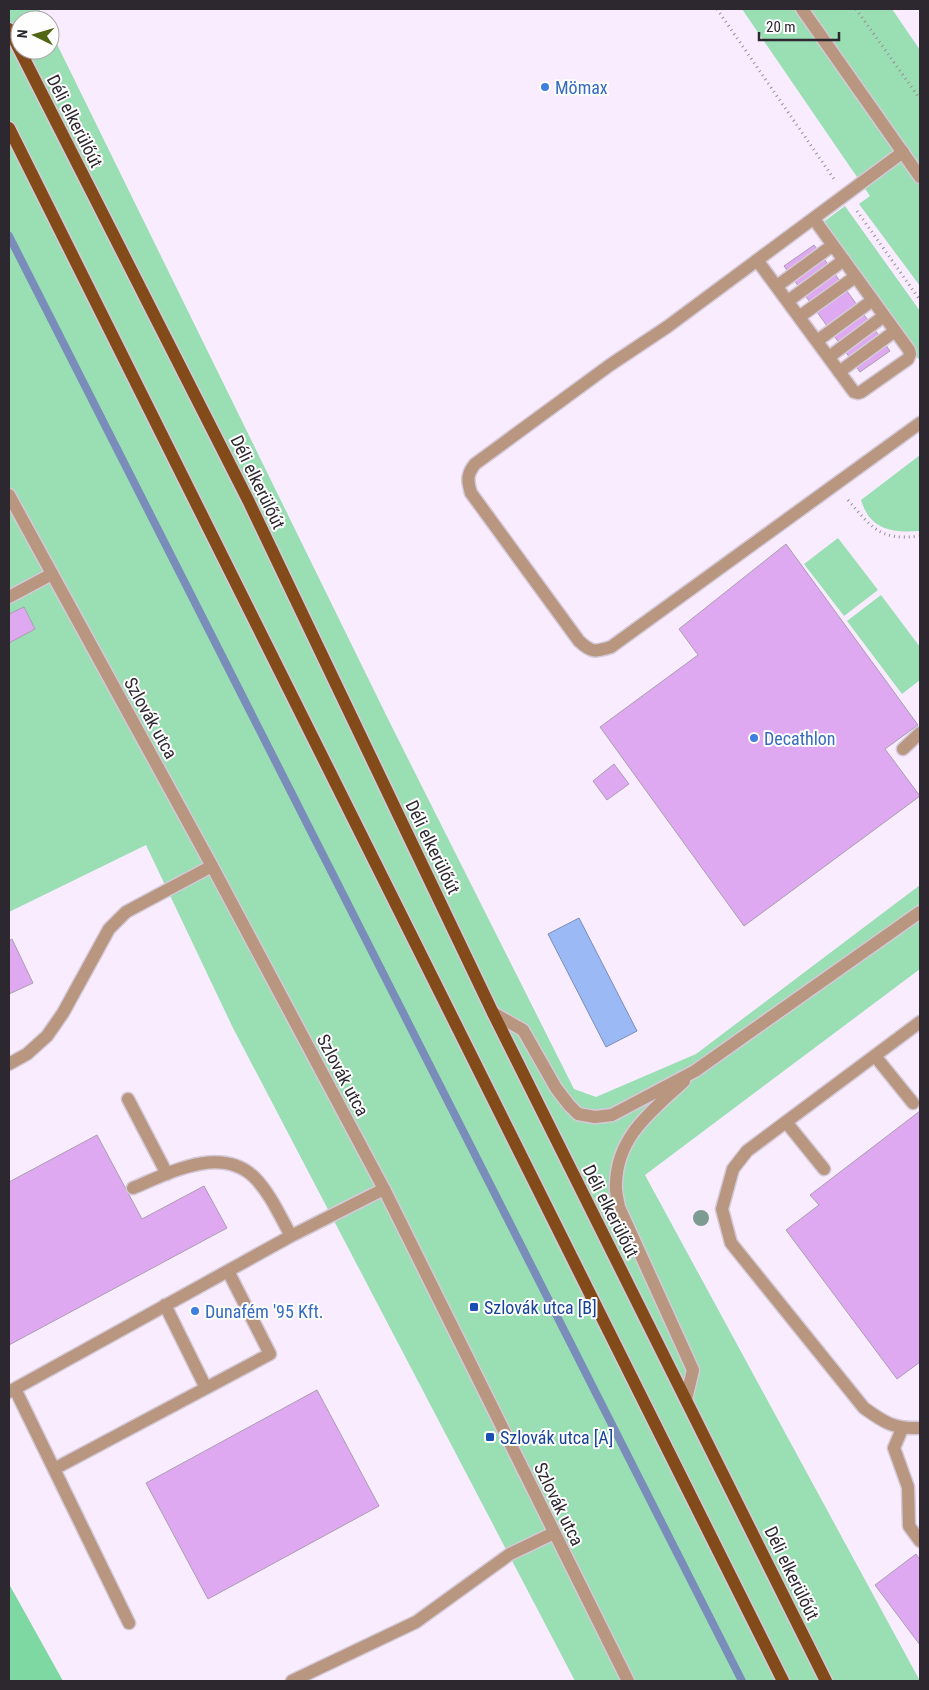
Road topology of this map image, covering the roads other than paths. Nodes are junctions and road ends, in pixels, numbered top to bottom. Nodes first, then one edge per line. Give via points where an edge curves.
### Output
1 (802, 9) edge
2 (9, 29) edge
3 (9, 128) edge
4 (902, 152) junction
5 (920, 177) edge
6 (814, 219) junction
7 (833, 245) junction
8 (757, 260) junction
9 (844, 260) junction
10 (855, 277) junction
11 (777, 286) junction
12 (872, 300) junction
13 (788, 301) junction
14 (884, 316) junction
15 (799, 317) junction
16 (895, 331) junction
17 (817, 341) junction
18 (829, 357) junction
19 (839, 372) junction
20 (920, 423) edge
21 (9, 495) edge
22 (52, 574) junction
23 (9, 597) edge
24 (920, 733) edge
25 (903, 748) dead end
26 (212, 866) junction
27 (920, 912) edge
28 (493, 1013) junction
29 (920, 1022) edge
30 (875, 1056) junction
31 (9, 1064) edge
32 (695, 1071) junction
33 (128, 1099) dead end
34 (912, 1103) dead end
35 (786, 1122) junction
36 (824, 1169) dead end
37 (167, 1174) junction
38 (133, 1188) dead end
39 (384, 1189) junction
40 (291, 1236) junction
41 (228, 1271) junction
42 (165, 1306) junction
43 (206, 1388) junction
44 (12, 1390) edge
45 (686, 1399) junction
46 (920, 1428) edge
47 (902, 1429) junction
48 (54, 1469) junction
49 (554, 1533) junction
50 (920, 1541) edge
51 (129, 1623) dead end
52 (292, 1681) edge
53 (628, 1681) edge
54 (783, 1681) edge
55 (826, 1681) edge

1 - 4 street
2 - 28 main road, Déli elkerülőút via 252,509
3 - 54 main road
4 - 5 street
4 - 6 street
6 - 7 street
6 - 8 street
7 - 9 street
7 - 11 street
8 - 11 street
8 - 20 street via 475,464 468,473 472,493 579,641 588,650 597,652 611,647
9 - 10 street
9 - 13 street
10 - 12 street
10 - 15 street
11 - 13 street
12 - 14 street
12 - 17 street
13 - 15 street
14 - 16 street
14 - 18 street
15 - 17 street
16 - 19 street
16 - 19 street via 910,354 908,358 858,393
17 - 18 street
18 - 19 street
21 - 22 street, Szlovák utca
22 - 23 street
22 - 26 street, Szlovák utca
24 - 25 street
26 - 31 street via 126,912 108,929 63,1013 47,1036 27,1054
26 - 39 street, Szlovák utca
27 - 32 street
28 - 32 street via 523,1030 556,1088 578,1114 612,1115
28 - 45 main road, Déli elkerülőút
29 - 30 street
30 - 34 street
30 - 35 street
32 - 45 street via 637,1125 625,1145 616,1185 620,1207 693,1370
33 - 37 street
35 - 36 street
35 - 47 street via 748,1151 733,1169 722,1209 731,1244 864,1408
37 - 38 street
37 - 40 street via 201,1163 219,1162 238,1167 253,1176 268,1194
39 - 40 street
39 - 49 street, Szlovák utca
40 - 41 street
41 - 42 street
41 - 43 street via 270,1354
42 - 43 street
42 - 44 street
43 - 48 street
44 - 48 street
45 - 55 main road, Déli elkerülőút
46 - 47 street
47 - 50 street via 894,1448 908,1487 909,1526
48 - 51 street
49 - 52 street via 510,1554 416,1622
49 - 53 street, Szlovák utca

